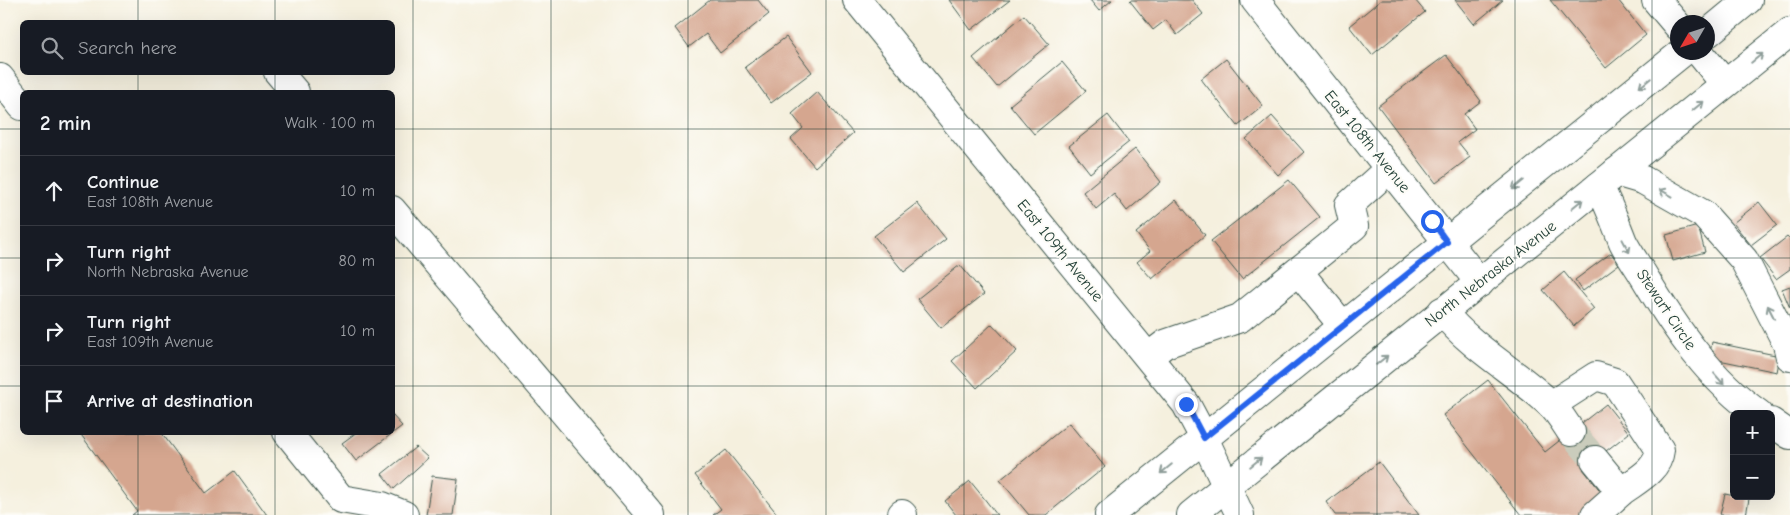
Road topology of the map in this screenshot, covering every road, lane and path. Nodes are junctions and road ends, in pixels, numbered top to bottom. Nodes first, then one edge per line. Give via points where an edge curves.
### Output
1 (857, 0) edge
2 (1255, 0) edge
3 (1656, 0) edge
4 (1748, 0) edge
5 (1670, 17) edge
6 (1715, 27) edge
7 (1790, 32) edge
8 (1673, 60) edge
9 (1706, 60) edge
10 (281, 75) edge
11 (0, 78) edge
12 (1725, 84) junction
13 (293, 90) edge
14 (20, 103) edge
15 (1390, 168) junction
16 (1608, 179) junction
17 (395, 214) edge
18 (1447, 242) junction
19 (1298, 271) junction
20 (1480, 283) junction
21 (1442, 311) junction
22 (1343, 326) junction
23 (1148, 357) junction
24 (1790, 357) edge
25 (1552, 405) junction
26 (1753, 410) edge
27 (1775, 425) edge
28 (1571, 432) tunnel mouth
29 (289, 435) edge
30 (1790, 435) edge
31 (1204, 438) junction
32 (1595, 460) tunnel mouth
33 (1226, 486) junction
34 (1621, 492) junction
35 (404, 515) edge
36 (651, 515) edge
37 (1109, 515) edge
38 (1190, 515) edge
39 (1240, 515) edge
40 (1595, 515) edge

1 - 23 street, East 109th Avenue
2 - 15 street, East 108th Avenue
3 - 5 street
4 - 6 street
12 -> 7 street, North Nebraska Avenue
8 -> 18 street
9 - 12 street
10 - 13 street
11 - 14 street
16 -> 12 street, North Nebraska Avenue
15 - 18 street, East 108th Avenue
15 - 19 street via 1349,205 1354,226
20 -> 16 street, North Nebraska Avenue
24 -> 16 street via 1787,344 1744,260 1703,214 1643,180
16 -> 26 street, Stewart Circle via 1610,206 1624,242 1665,311 1688,344 1724,385
17 - 36 street
18 - 20 street, East 108th Avenue
18 - 22 street
19 - 22 street
19 - 23 street via 1240,318 1164,344
20 - 21 street, North Nebraska Avenue
21 - 25 street via 1471,342
33 -> 21 street, North Nebraska Avenue
22 - 31 street
23 - 31 street, East 109th Avenue via 1186,404
25 - 28 street
25 - 34 street via 1596,376 1615,382 1660,450 1659,459 1650,470
27 - 30 street
29 - 35 street via 341,499 382,506
31 - 33 street, East 109th Avenue
31 -> 37 street
32 - 34 street
33 - 38 street, North Nebraska Avenue
33 - 39 street, East 109th Avenue
34 - 40 street

